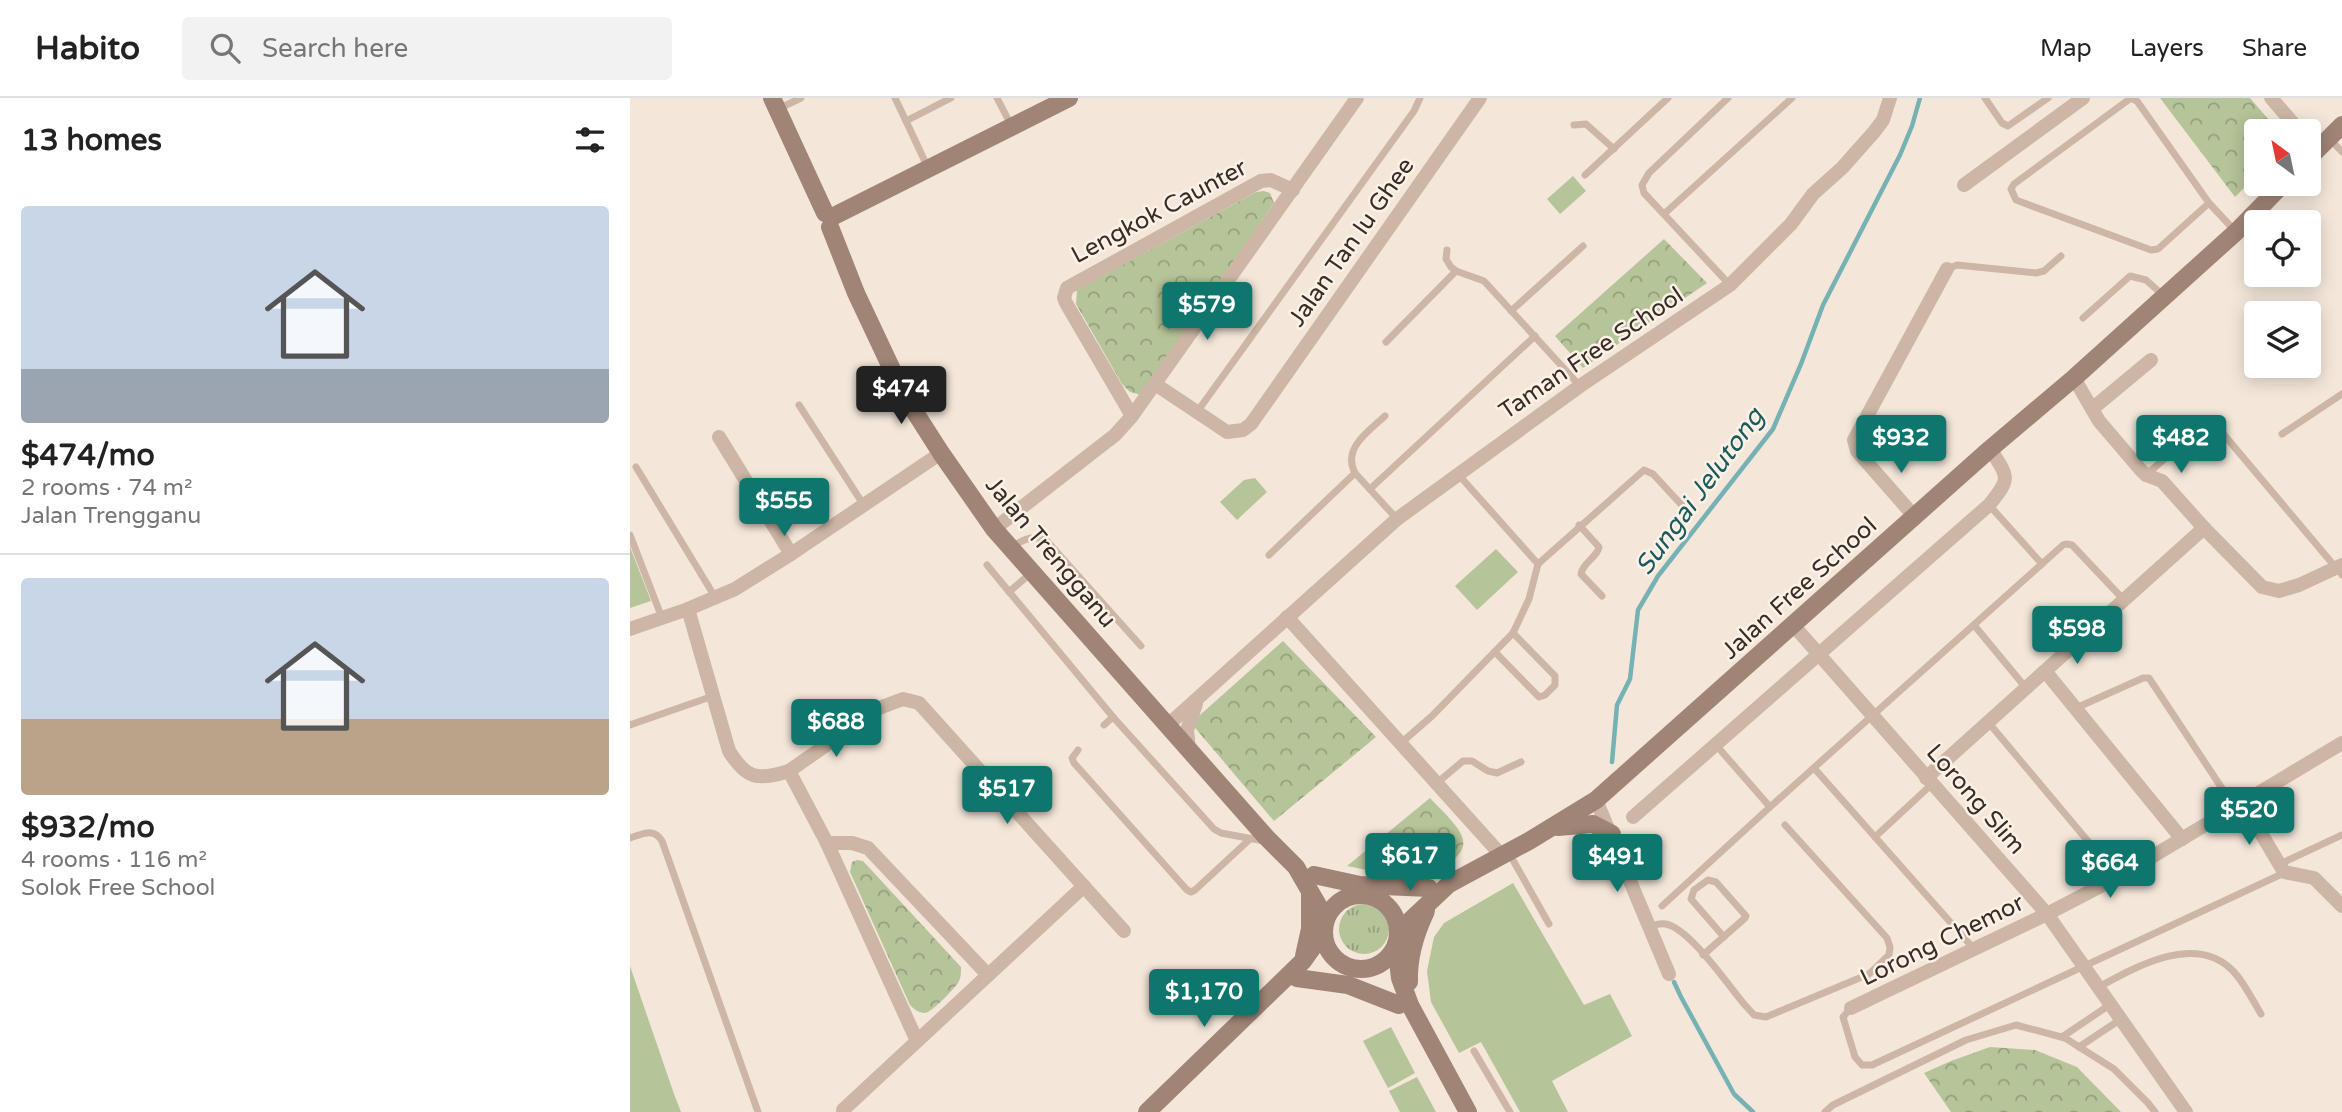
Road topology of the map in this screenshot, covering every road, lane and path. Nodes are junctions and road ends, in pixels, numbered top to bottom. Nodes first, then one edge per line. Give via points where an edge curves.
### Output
1 (801, 98) edge
2 (895, 98) edge
3 (951, 98) edge
4 (997, 98) edge
5 (1069, 98) edge
6 (1357, 98) edge
7 (1420, 98) edge
8 (1480, 98) edge
9 (1668, 98) edge
10 (1728, 98) edge
11 (1890, 98) edge
12 (1985, 98) edge
13 (2048, 98) edge
14 (2083, 98) edge
15 (2271, 98) edge
16 (1789, 99) edge
17 (775, 104) edge
18 (2289, 119) edge
19 (906, 121) junction
20 (1574, 125) dead end
21 (1011, 127) junction
22 (2321, 142) edge
23 (1614, 149) junction
24 (2342, 152) edge
25 (928, 169) junction
26 (1586, 176) dead end
27 (1964, 185) dead end
28 (1293, 190) junction
29 (2271, 196) edge
30 (2209, 203) junction
31 (1664, 214) junction
32 (830, 219) junction
33 (2236, 232) junction
34 (1583, 246) dead end
35 (1447, 250) dead end
36 (2061, 256) dead end
37 (1947, 269) joint
38 (1456, 271) junction
39 (1730, 285) junction
40 (2164, 297) junction
41 (1511, 311) junction
42 (2082, 317) dead end
43 (1535, 335) junction
44 (1386, 342) dead end
45 (2151, 360) dead end
46 (2074, 378) junction
47 (1155, 384) junction
48 (1580, 386) junction
49 (2342, 394) edge
50 (799, 405) dead end
51 (2092, 409) junction
52 (1196, 413) junction
53 (1132, 416) junction
54 (1385, 416) dead end
55 (2282, 434) dead end
56 (719, 437) dead end
57 (1990, 449) junction
58 (941, 453) junction
59 (636, 467) dead end
60 (1355, 473) junction
61 (1458, 473) junction
62 (2146, 475) junction
63 (1370, 489) junction
64 (863, 504) junction
65 (1989, 505) junction
66 (1689, 513) dead end
67 (1914, 516) junction
68 (1397, 519) junction
69 (1579, 525) junction
70 (2204, 528) junction
71 (994, 529) junction
72 (630, 535) edge
73 (1009, 547) junction
74 (791, 554) junction
75 (1269, 555) dead end
76 (1538, 564) junction
77 (2042, 564) junction
78 (987, 565) dead end
79 (2341, 569) edge
80 (1031, 573) junction
81 (1009, 592) junction
82 (1602, 596) dead end
83 (715, 597) junction
84 (2124, 600) junction
85 (688, 609) junction
86 (1287, 617) junction
87 (662, 618) junction
88 (1974, 625) junction
89 (1794, 626) junction
90 (630, 629) edge
91 (1513, 633) junction
92 (1141, 646) dead end
93 (1495, 652) junction
94 (1819, 655) junction
95 (2045, 671) junction
96 (2026, 688) junction
97 (713, 696) junction
98 (1200, 696) junction
99 (2075, 708) junction
100 (1873, 715) junction
101 (1113, 717) junction
102 (1988, 722) junction
103 (1104, 724) dead end
104 (630, 725) edge
105 (1168, 725) junction
106 (1401, 743) junction
107 (2342, 743) edge
108 (1715, 745) junction
109 (1189, 749) junction
110 (1078, 750) dead end
111 (1521, 762) dead end
112 (1814, 768) junction
113 (789, 771) junction
114 (1929, 781) junction
115 (1437, 783) junction
116 (1596, 800) junction
117 (2239, 806) junction
118 (1770, 807) junction
119 (1633, 817) dead end
120 (1785, 825) dead end
121 (1552, 828) junction
122 (1612, 834) junction
123 (2342, 835) edge
124 (1875, 837) junction
125 (630, 838) edge
126 (1250, 839) junction
127 (2182, 839) junction
128 (1271, 842) junction
129 (827, 843) junction
130 (1505, 854) junction
131 (1296, 867) junction
132 (2282, 868) junction
133 (1314, 875) junction
134 (2118, 877) junction
135 (1084, 886) junction
136 (1431, 893) junction
137 (1310, 894) junction
138 (1351, 896) junction
139 (1376, 898) junction
140 (1662, 906) dead end
141 (2342, 906) edge
142 (2047, 914) junction
143 (1549, 924) dead end
144 (1325, 926) junction
145 (1649, 926) junction
146 (1125, 931) dead end
147 (1724, 937) junction
148 (1397, 938) junction
149 (1974, 949) junction
150 (1703, 955) junction
151 (1342, 964) junction
152 (2084, 965) junction
153 (1300, 970) junction
154 (1360, 970) junction
155 (1669, 974) dead end
156 (988, 975) junction
157 (2099, 987) junction
158 (2111, 1004) junction
159 (1405, 1005) junction
160 (1851, 1008) joint
161 (2261, 1014) dead end
162 (2121, 1019) junction
163 (2062, 1037) junction
164 (917, 1041) junction
165 (2080, 1047) junction
166 (1474, 1051) dead end
167 (843, 1110) dead end
168 (758, 1112) edge
169 (1147, 1112) edge
170 (1468, 1112) edge
171 (1510, 1112) edge
172 (1825, 1112) edge
173 (2155, 1112) edge
174 (2186, 1112) edge

1 - 17 lane
2 - 19 lane
3 - 19 lane
4 - 21 lane
5 - 21 main road
6 - 28 street
7 - 52 lane
8 - 52 street, Jalan Tan Iu Ghee via 1251,424 1227,432
9 - 23 lane
10 - 31 lane via 1643,181 1644,193
11 - 39 street, Taman Free School via 1874,132
12 - 13 lane via 2008,126
14 - 27 street
15 - 18 street
16 - 31 lane
17 - 32 main road, Jalan Trengganu
19 - 25 lane
20 - 23 lane via 1586,124
21 - 25 main road
22 - 24 lane
23 - 26 lane
25 - 32 main road
28 - 47 street
28 - 53 street, Lengkok Caunter via 1271,180 1261,181 1067,288 1066,303
29 - 33 main road, Jalan Free School
30 - 30 lane via 2131,98 2011,189 2016,200 2155,251
30 - 33 lane
31 - 39 lane
32 - 58 main road, Jalan Trengganu via 856,293 904,395
33 - 40 main road, Jalan Free School
34 - 41 lane
35 - 38 lane via 1448,263
36 - 37 lane via 2036,273 1956,265
37 - 67 street via 1854,440 1857,451
38 - 41 lane via 1484,281
38 - 44 lane
39 - 48 street, Taman Free School
40 - 42 lane via 2146,280 2130,276
40 - 46 main road, Jalan Free School
41 - 43 lane
43 - 48 lane
43 - 63 lane
45 - 51 street
46 - 51 street
46 - 57 main road, Jalan Free School
47 - 52 street, Jalan Tan Iu Ghee
47 - 53 street
48 - 61 street, Taman Free School
49 - 55 lane
50 - 64 lane
51 - 62 street
53 - 71 street via 1115,435
54 - 60 lane via 1353,448
56 - 74 street
57 - 65 street via 2005,485
57 - 67 main road, Jalan Free School
58 - 64 street
58 - 71 main road, Jalan Trengganu
59 - 83 lane
60 - 63 lane
60 - 75 lane
61 - 68 street, Taman Free School
61 - 76 lane
62 - 70 street via 2162,481
62 - 79 lane via 2204,424 2215,424
63 - 68 lane
64 - 74 street
65 - 77 lane
65 - 94 street
66 - 69 lane via 1644,470
67 - 89 main road, Jalan Free School
68 - 86 street, Taman Free School
69 - 76 lane
69 - 82 lane via 1600,547 1581,574
70 - 79 street via 2262,587 2278,591
70 - 84 street
71 - 73 main road, Jalan Trengganu
72 - 87 lane
73 - 80 main road, Jalan Trengganu
73 - 92 lane via 1032,537 1047,541
74 - 83 street
76 - 91 lane
77 - 84 lane via 2069,544
77 - 88 lane
78 - 81 lane
80 - 81 lane
80 - 105 main road, Jalan Trengganu
81 - 101 lane
83 - 85 street
84 - 95 street
85 - 87 street
85 - 97 street
86 - 98 street, Taman Free School
86 - 106 street
87 - 90 street
88 - 96 lane
88 - 100 lane
89 - 94 street, Lorong Slim
89 - 116 main road, Jalan Free School
91 - 93 lane
91 - 93 lane via 1555,676 1555,685 1539,697
93 - 106 lane
94 - 100 street, Lorong Slim
94 - 108 street
95 - 96 street
95 - 99 street
96 - 102 street
97 - 104 lane
97 - 113 street via 729,751 740,768 759,777
98 - 105 street, Taman Free School
98 - 109 street via 1186,730
99 - 117 lane via 2149,678
99 - 127 street
100 - 112 lane
100 - 114 street, Lorong Slim
101 - 103 lane
101 - 126 lane via 1216,830
102 - 114 street
102 - 134 lane
105 - 109 main road, Jalan Trengganu
106 - 115 street
107 - 117 street, Lorong Chemor
108 - 118 lane
108 - 119 street
109 - 128 main road, Jalan Trengganu
110 - 126 lane via 1074,763 1191,892
111 - 115 lane via 1497,773 1463,761
112 - 118 lane
112 - 124 lane
113 - 129 street
113 - 135 street via 879,708 903,699 919,703
114 - 124 lane
114 - 142 street, Lorong Slim
115 - 130 street
116 - 121 main road, Jalan Free School
116 - 122 street
117 - 127 street, Lorong Chemor
117 - 132 street
118 - 140 lane
120 - 150 lane via 1887,937 1889,955 1869,974 1766,1017 1754,1015
121 - 122 main road via 1593,824
121 - 130 main road, Jalan Free School
122 - 145 street
123 - 132 lane
124 - 149 lane
125 - 168 lane via 651,832 662,841
126 - 128 lane
127 - 134 street, Lorong Chemor
128 - 131 main road, Jalan Trengganu
129 - 156 street via 868,848
129 - 164 street
130 - 136 main road, Jalan Free School
130 - 143 lane
131 - 133 main road, Jalan Trengganu
131 - 137 main road, Jalan Trengganu
132 - 141 street via 2314,878
132 - 152 lane
133 - 136 main road
133 - 138 main road, Jalan Trengganu
134 - 142 street, Lorong Chemor
135 - 146 street
135 - 156 street
136 - 139 main road, Jalan Free School
136 - 148 main road
136 - 159 main road via 1411,951
137 - 144 main road, Jalan Trengganu
137 - 153 main road via 1310,929
138 - 139 main road
138 - 144 main road via 1332,909
139 - 148 main road via 1392,911
142 - 149 street, Lorong Chemor
142 - 152 street, Lorong Slim
144 - 151 main road via 1326,945
144 - 153 main road
145 - 150 lane via 1663,923 1677,928
145 - 155 street
147 - 147 lane via 1746,916 1716,882 1708,880 1694,890 1691,899
147 - 150 lane
148 - 154 main road via 1391,955 1382,963
148 - 159 main road
149 - 160 street, Lorong Chemor
151 - 153 main road
151 - 154 main road
152 - 157 street, Lorong Slim
152 - 160 lane via 1867,1066 1857,1062 1843,1021
153 - 159 main road
153 - 169 main road via 1277,985
154 - 159 main road
156 - 164 street
157 - 158 street, Lorong Slim
157 - 161 lane via 2171,954 2195,954 2216,958 2234,972
158 - 162 street, Lorong Slim
158 - 163 lane
159 - 170 main road
162 - 165 lane
162 - 174 street, Lorong Slim
163 - 165 lane
163 - 172 lane via 2016,1025 1966,1040
164 - 167 street
165 - 173 lane via 2114,1069
166 - 171 lane

